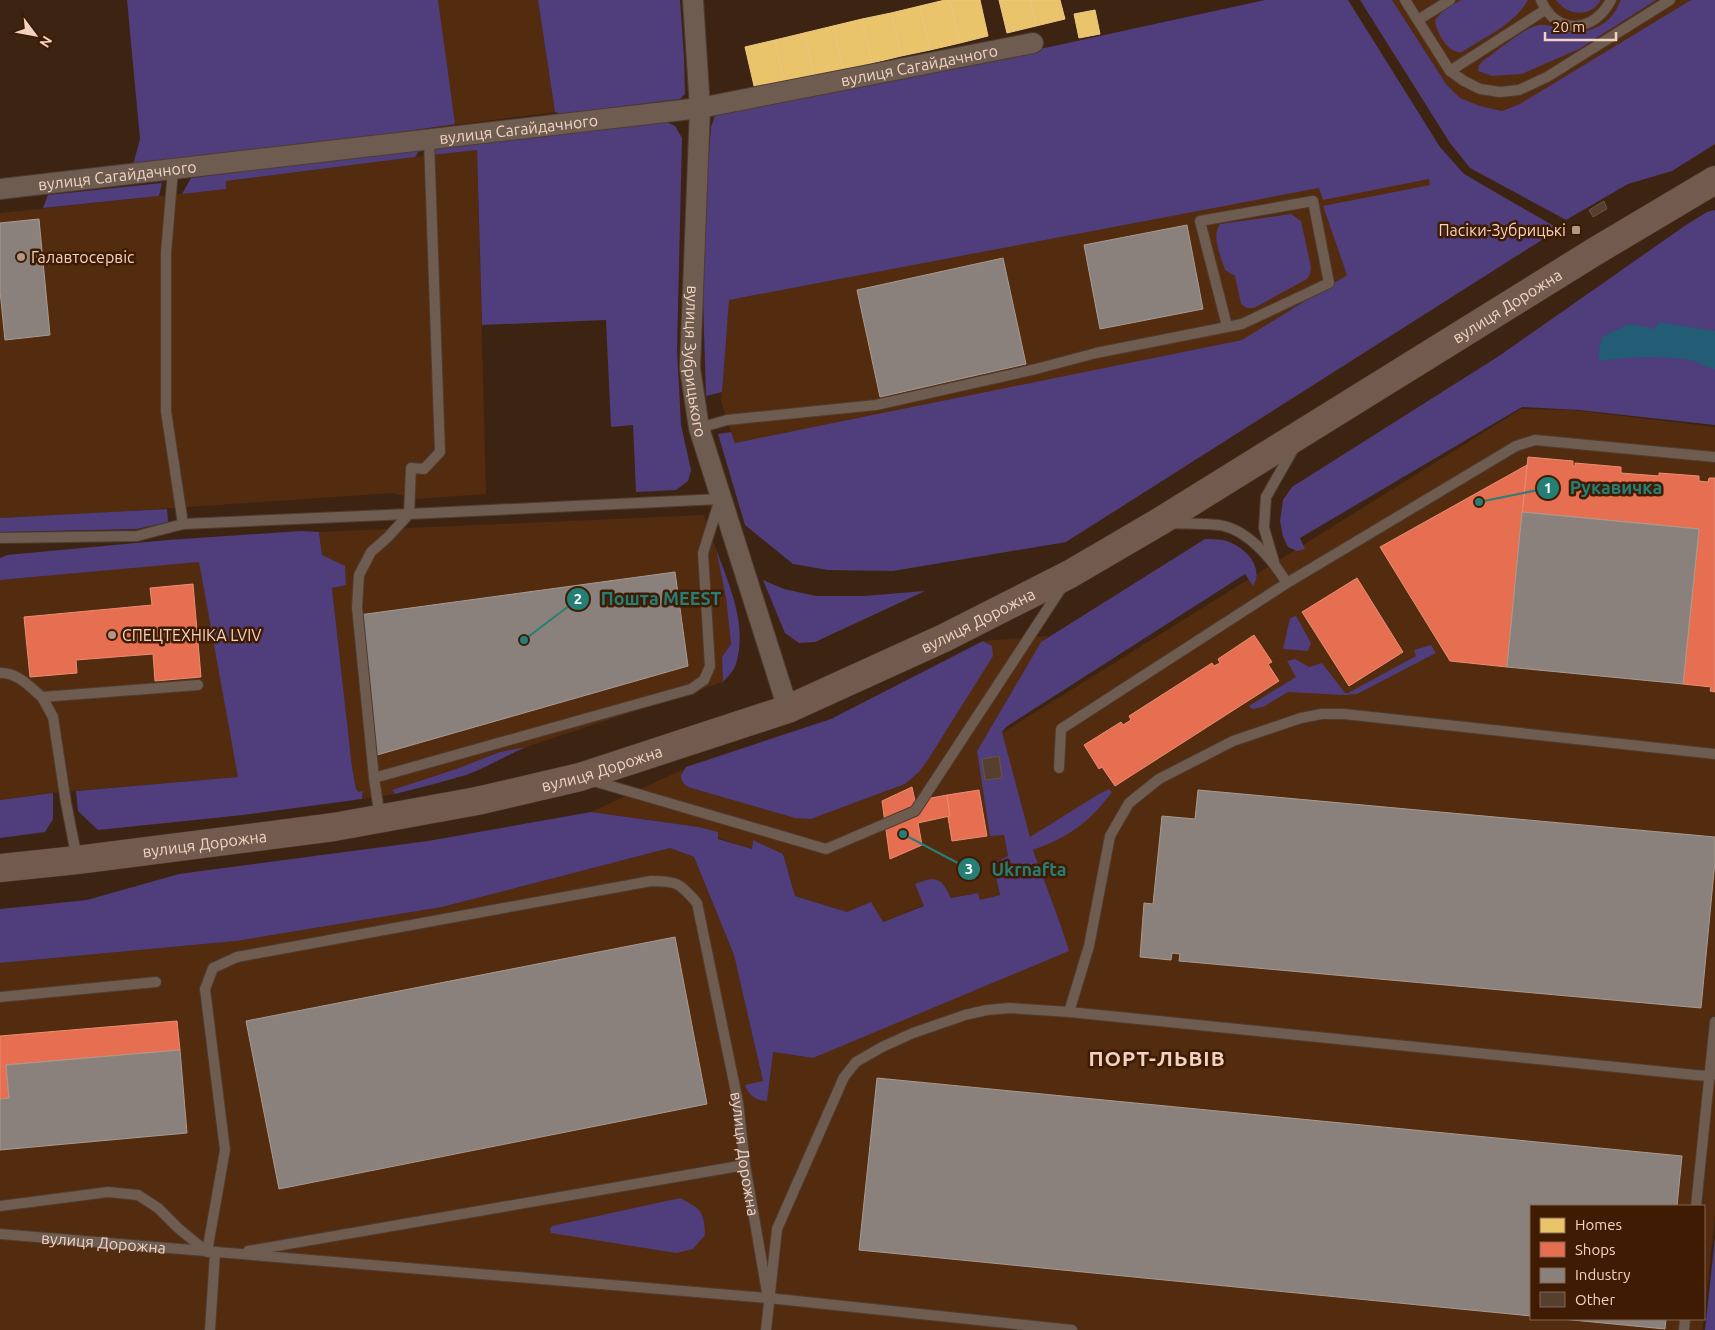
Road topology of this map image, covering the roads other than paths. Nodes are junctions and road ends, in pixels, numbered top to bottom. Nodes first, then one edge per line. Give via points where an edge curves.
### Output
1 (694, 0) edge
2 (1405, 0) edge
3 (1450, 0) edge
4 (1611, 0) edge
5 (1670, 0) edge
6 (1543, 5) edge
7 (1418, 20) junction
8 (1033, 43) dead end
9 (1450, 71) junction
10 (700, 108) junction
11 (428, 140) junction
12 (173, 170) junction
13 (1715, 180) edge
14 (0, 189) edge
15 (1227, 326) junction
16 (698, 428) junction
17 (1302, 434) junction
18 (1715, 457) edge
19 (720, 499) junction
20 (409, 514) junction
21 (1159, 522) junction
22 (183, 524) junction
23 (0, 538) edge
24 (1274, 563) junction
25 (1070, 574) junction
26 (1287, 583) junction
27 (0, 673) edge
28 (198, 685) dead end
29 (42, 697) junction
30 (788, 709) junction
31 (1715, 754) edge
32 (1059, 768) dead end
33 (580, 777) junction
34 (374, 778) junction
35 (380, 820) junction
36 (77, 860) junction
37 (0, 868) edge
38 (156, 982) dead end
39 (0, 997) edge
40 (1069, 1012) junction
41 (1715, 1022) edge
42 (1712, 1075) edge
43 (745, 1165) junction
44 (1696, 1205) edge
45 (0, 1206) edge
46 (0, 1234) edge
47 (211, 1252) junction
48 (232, 1254) junction
49 (768, 1298) junction
50 (210, 1330) edge
51 (766, 1330) edge
52 (1072, 1330) edge

1 - 10 street, вулиця Зубрицького
2 - 7 lane
3 - 7 lane
4 - 6 lane via 1595,21 1582,25 1568,25 1555,20
5 - 9 lane via 1547,77 1518,90 1480,89
6 - 9 lane
7 - 9 lane
8 - 10 street, вулиця Сагайдачного
10 - 11 street, вулиця Сагайдачного
10 - 16 street, вулиця Зубрицького via 690,368
11 - 12 street, вулиця Сагайдачного
11 - 20 lane via 440,452 424,469 411,468
12 - 14 street, вулиця Сагайдачного
12 - 22 lane via 166,253 166,411
13 - 17 main road, вулиця Дорожна
15 - 15 lane via 1242,324 1329,283 1313,201 1200,220
15 - 16 lane via 876,405 727,420
16 - 19 street, вулиця Зубрицького
17 - 21 main road, вулиця Дорожна
17 - 24 lane, вулиця Дорожна via 1266,497 1264,528
18 - 26 lane via 1535,440 1516,446
19 - 20 lane
19 - 30 street, вулиця Зубрицького
19 - 34 lane via 703,553 710,666 704,680 691,690
20 - 22 lane
20 - 34 lane via 371,552 359,575 358,607
21 - 24 lane, вулиця Дорожна via 1225,526 1249,538
21 - 25 main road, вулиця Дорожна
22 - 23 lane via 137,536
24 - 26 lane, вулиця Дорожна
25 - 30 main road, вулиця Дорожна via 944,638
25 - 33 lane via 915,811 826,849
26 - 32 lane via 1061,729
27 - 29 lane via 20,678
28 - 29 lane
29 - 36 lane via 53,717
30 - 33 main road, вулиця Дорожна
31 - 40 lane via 1344,714 1301,718 1233,741 1159,779 1129,804 1110,836 1088,946
33 - 35 main road, вулиця Дорожна
34 - 35 lane
35 - 36 main road, вулиця Дорожна
36 - 37 main road, вулиця Дорожна
38 - 39 lane
40 - 42 lane
40 - 49 lane via 1010,1008 987,1010 913,1033 856,1062 844,1077 777,1229
41 - 42 lane
42 - 44 lane
43 - 47 lane, вулиця Дорожна via 738,1102 697,903 683,886 669,881 651,881 237,957 213,968 205,989 225,1150
43 - 48 lane
43 - 49 lane, вулиця Дорожна
45 - 47 lane via 108,1192 138,1195
46 - 47 lane, вулиця Дорожна
47 - 48 lane, вулиця Дорожна
47 - 50 lane, вулиця Дорожна
48 - 49 lane
49 - 51 lane
49 - 52 lane

